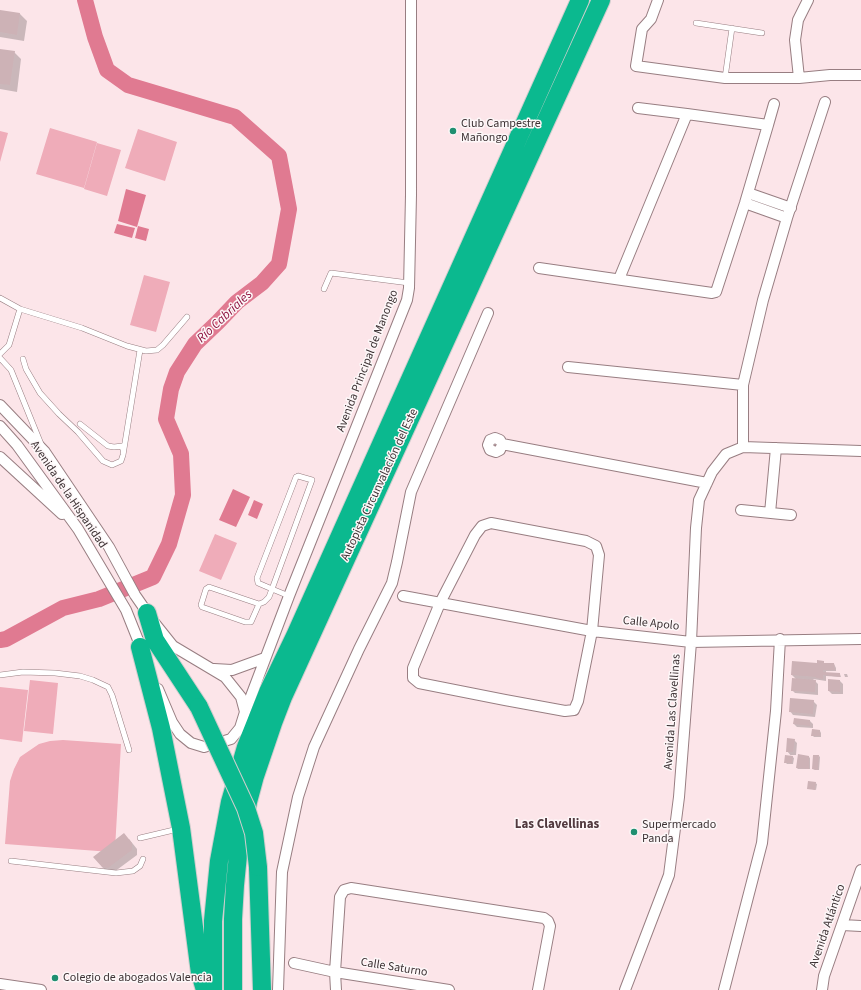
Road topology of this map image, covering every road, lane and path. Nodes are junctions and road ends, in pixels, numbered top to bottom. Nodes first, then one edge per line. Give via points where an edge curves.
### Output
1 (411, 0) edge
2 (580, 0) edge
3 (601, 0) edge
4 (658, 0) edge
5 (808, 0) edge
6 (696, 23) dead end
7 (732, 28) junction
8 (762, 33) dead end
9 (861, 75) edge
10 (725, 78) junction
11 (799, 78) junction
12 (825, 102) dead end
13 (774, 104) dead end
14 (638, 108) dead end
15 (687, 114) junction
16 (768, 125) junction
17 (748, 193) junction
18 (745, 203) junction
19 (790, 208) junction
20 (787, 218) junction
21 (539, 268) dead end
22 (618, 279) junction
23 (409, 283) junction
24 (324, 289) dead end
25 (0, 298) edge
26 (20, 309) junction
27 (488, 313) dead end
28 (187, 317) dead end
29 (140, 350) junction
30 (0, 354) edge
31 (0, 358) edge
32 (23, 359) dead end
33 (568, 367) dead end
34 (743, 385) junction
35 (0, 404) edge
36 (80, 424) dead end
37 (0, 426) edge
38 (502, 444) dead end
39 (743, 447) junction
40 (776, 448) junction
41 (861, 451) edge
42 (45, 452) junction
43 (123, 455) junction
44 (0, 457) edge
45 (707, 483) junction
46 (741, 510) dead end
47 (770, 512) junction
48 (791, 516) dead end
49 (78, 529) junction
50 (272, 589) junction
51 (289, 596) junction
52 (403, 596) dead end
53 (440, 603) junction
54 (259, 604) junction
55 (147, 613) junction
56 (592, 631) junction
57 (780, 639) junction
58 (861, 639) edge
59 (691, 642) junction
60 (140, 647) junction
61 (265, 658) junction
62 (210, 668) junction
63 (0, 675) edge
64 (245, 712) junction
65 (129, 750) dead end
66 (181, 828) junction
67 (140, 838) dead end
68 (143, 859) dead end
69 (11, 861) dead end
70 (861, 870) edge
71 (842, 925) junction
72 (861, 926) edge
73 (294, 963) dead end
74 (335, 972) junction
75 (0, 984) edge
76 (41, 990) edge
77 (205, 990) edge
78 (213, 990) edge
79 (232, 990) edge
80 (262, 990) edge
81 (278, 990) edge
82 (336, 990) edge
83 (449, 990) edge
84 (538, 990) edge
85 (625, 990) edge
86 (724, 990) edge
87 (822, 990) edge

1 - 23 street, Avenida Principal de Manongo
2 - 78 highway, Autopista Circunvalación del Este via 299,629 268,692 246,747 230,802 219,861 213,921
3 - 79 highway, Autopista Circunvalación del Este via 273,723 255,776 240,843 233,912
4 - 10 street via 651,19 642,29 636,66
5 - 11 street via 798,20 795,40
6 - 7 lane
7 - 8 lane
7 - 10 lane
9 - 11 street
10 - 11 street
12 - 19 street
13 - 16 street
14 - 15 street
15 - 16 street
15 - 22 street
16 - 17 street
17 - 18 street
17 - 19 street
18 - 20 street
18 - 22 street via 716,292
19 - 20 street
20 - 34 street via 763,300
21 - 22 street
23 - 24 lane via 332,273
23 - 51 street, Avenida Principal de Manongo via 407,300
25 - 26 lane
26 - 29 lane via 82,328
26 - 30 lane via 8,345
27 - 81 street via 411,492 392,583 314,747 298,796 282,872
28 - 29 lane via 156,350
29 - 43 lane
31 - 42 lane via 11,370
32 - 43 lane via 40,393 103,462 112,465 120,461
33 - 34 street
34 - 39 street
35 - 42 street, Avenida de la Hispanidad
36 - 43 lane via 108,446 122,446
37 - 49 street, Avenida de la Hispanidad via 17,445
38 - 45 street
39 - 40 street
39 - 45 street, Avenida Las Clavellinas via 726,454
40 - 41 street
40 - 47 street
42 - 55 street, Avenida de la Hispanidad via 109,547
44 - 49 street
45 - 59 street, Avenida Las Clavellinas via 700,500 696,528
46 - 47 street
47 - 48 street
49 - 60 street, Avenida de la Hispanidad via 126,610
50 - 50 lane via 258,583 257,578 296,477 312,480
50 - 51 lane
50 - 54 lane via 264,602
51 - 61 street, Avenida Principal de Manongo
52 - 53 street, Calle Apolo
53 - 56 street, Calle Apolo
53 - 56 street via 475,536 482,526 491,523 586,541 596,546 599,555
53 - 56 street via 413,668 414,678 419,683 565,712 574,710 578,701
54 - 54 lane via 209,587 206,588 201,605 251,622
55 - 62 street, Avenida de la Hispanidad via 173,646
55 - 80 highway, bridge via 155,640 199,707 246,808 254,833 258,867
56 - 59 street, Calle Apolo
57 - 58 street, Calle Apolo
57 - 59 street, Calle Apolo
57 - 86 street via 776,711 762,843
59 - 85 street, Avenida Las Clavellinas via 679,797 669,875
60 - 64 street, Avenida Principal de Manongo via 172,722 180,734 191,743 204,746 231,739 240,728
60 - 66 highway via 161,728
61 - 62 street via 232,670
61 - 64 street, Avenida Principal de Manongo
62 - 64 street, Avenida de la Hispanidad via 225,677 232,685 241,697
63 - 65 lane via 23,672 55,673 86,678 108,687
66 - 67 lane
66 - 77 highway via 200,973
68 - 69 lane via 140,866 133,871 116,873
70 - 71 street, Avenida Atlántico
71 - 72 street
71 - 87 street, Avenida Atlántico via 824,976
73 - 74 street, Calle Saturno
74 - 82 street
74 - 83 street, Calle Saturno
74 - 84 street via 340,897 344,890 351,888 544,918 550,926
75 - 76 street

